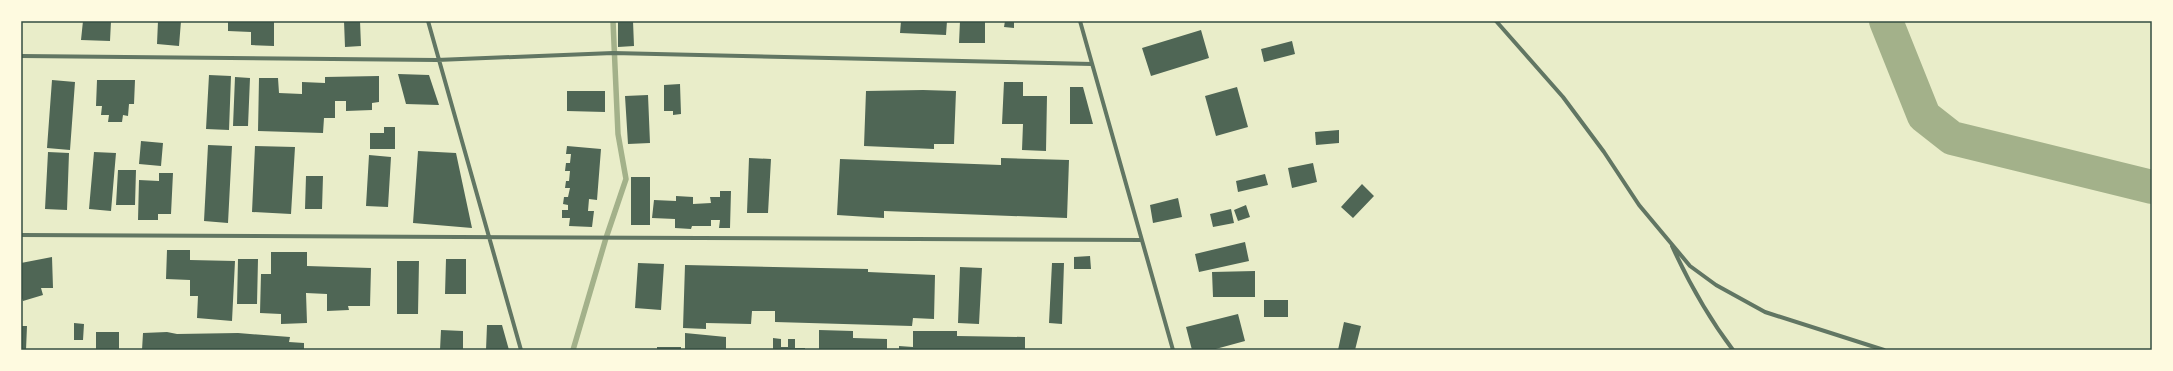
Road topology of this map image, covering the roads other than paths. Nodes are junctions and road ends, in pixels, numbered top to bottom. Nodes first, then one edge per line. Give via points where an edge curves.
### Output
1 (428, 21) edge
2 (1080, 21) edge
3 (1496, 21) edge
4 (21, 56) edge
5 (437, 60) junction
6 (1092, 64) junction
7 (21, 235) edge
8 (490, 238) junction
9 (1142, 240) junction
10 (1669, 241) junction
11 (521, 350) edge
12 (1173, 350) edge
13 (1733, 350) edge
14 (1884, 350) edge

1 - 5 street
2 - 6 street
3 - 10 street via 1564,97 1639,205
4 - 5 street
5 - 6 street via 613,53
5 - 8 street
6 - 9 street
7 - 8 street
8 - 9 street
8 - 11 street
9 - 12 street
10 - 13 street via 1709,318
10 - 14 street via 1690,266 1716,285 1766,312

